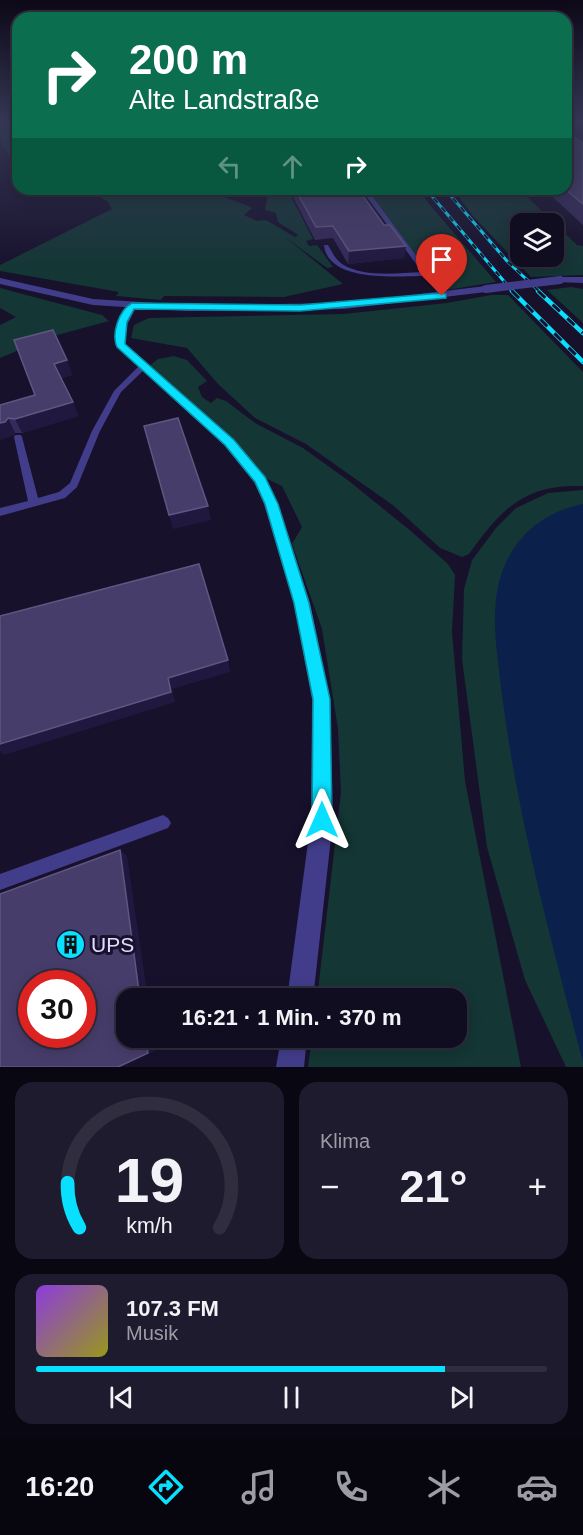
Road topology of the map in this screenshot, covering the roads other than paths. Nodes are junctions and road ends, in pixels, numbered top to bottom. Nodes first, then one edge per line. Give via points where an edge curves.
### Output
1 (368, 195) edge
2 (326, 246) dead end
3 (427, 274) junction
4 (0, 280) edge
5 (583, 280) edge
6 (442, 296) junction
7 (132, 306) junction
8 (144, 366) junction
9 (18, 437) dead end
10 (34, 503) junction
11 (0, 512) edge
12 (163, 823) dead end
13 (0, 882) edge
14 (301, 988) edge
15 (293, 1048) edge
16 (290, 1067) edge

1 - 3 lane
2 - 3 lane via 340,265 350,269
3 - 6 lane
4 - 7 street via 56,295
5 - 6 street, bridge
6 - 7 street via 300,308
7 - 8 street via 122,322 120,345
8 - 10 lane via 118,391 74,485 62,495
8 - 14 street via 229,442 261,480 302,603 321,699 322,820
9 - 10 lane
10 - 11 lane
12 - 13 lane
15 - 16 street

